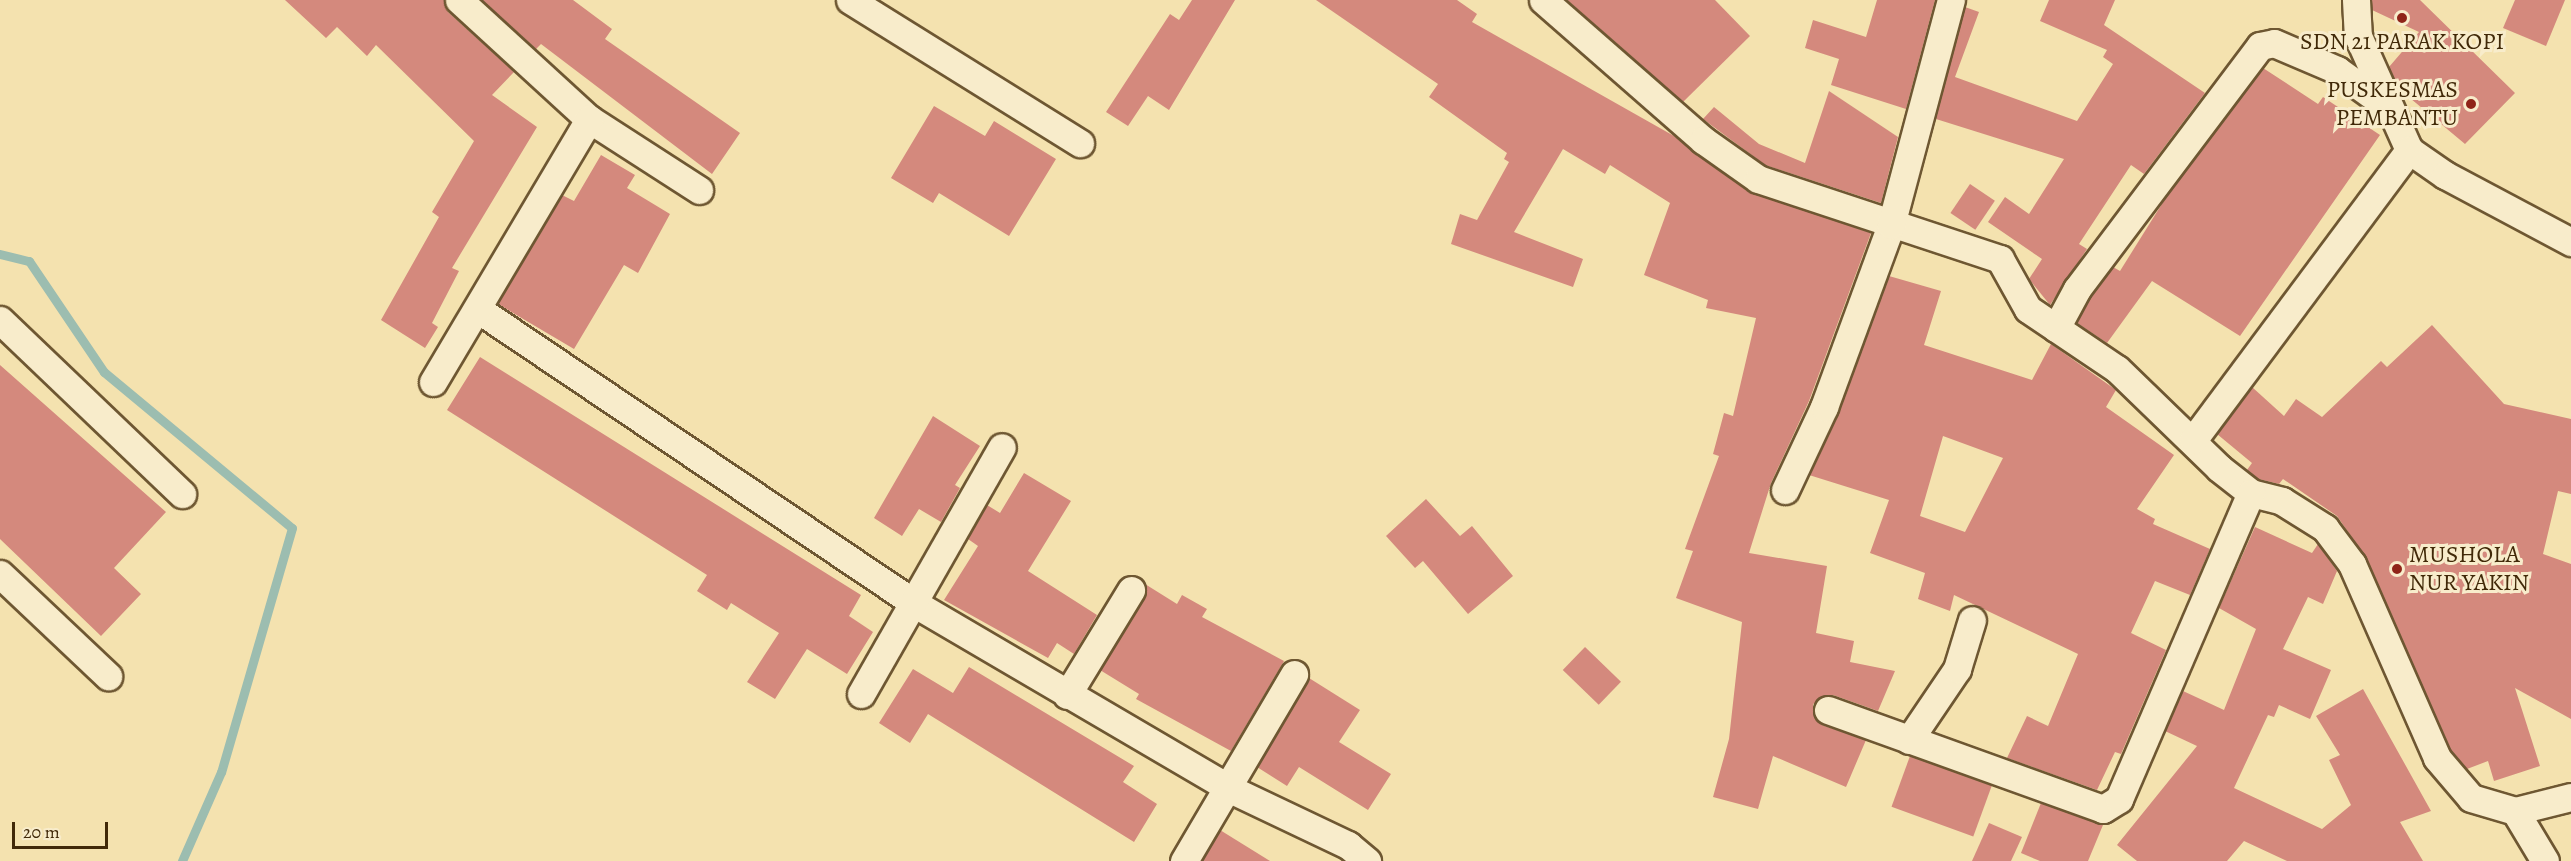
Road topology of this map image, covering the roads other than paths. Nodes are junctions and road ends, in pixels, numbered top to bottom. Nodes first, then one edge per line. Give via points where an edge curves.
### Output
1 (459, 0) edge
2 (850, 0) edge
3 (1543, 0) edge
4 (1951, 0) edge
5 (2356, 0) edge
6 (2387, 106) junction
7 (589, 119) junction
8 (1080, 143) dead end
9 (2409, 150) junction
10 (699, 190) dead end
11 (1891, 225) junction
12 (2571, 242) edge
13 (479, 310) junction
14 (0, 320) edge
15 (2056, 328) junction
16 (433, 382) dead end
17 (2193, 440) junction
18 (1002, 447) dead end
19 (1785, 490) dead end
20 (2251, 493) junction
21 (182, 494) dead end
22 (0, 574) edge
23 (1131, 590) dead end
24 (916, 605) junction
25 (1972, 620) dead end
26 (1294, 674) dead end
27 (108, 676) dead end
28 (861, 694) dead end
29 (1068, 695) junction
30 (1828, 710) dead end
31 (1909, 740) junction
32 (1230, 789) junction
33 (2571, 797) edge
34 (2515, 811) junction
35 (1184, 861) edge
36 (1367, 861) edge
37 (2545, 861) edge

1 - 7 street
2 - 8 street
3 - 11 street via 1703,140 1758,179
4 - 11 street
5 - 6 street via 2358,36
6 - 9 street
6 - 15 street via 2337,70 2274,43 2260,45 2077,289
7 - 10 street
7 - 13 street
9 - 12 street via 2445,176
9 - 17 street
11 - 15 street via 1994,255 2028,309
11 - 19 street via 1824,407
13 - 16 street
13 - 24 street
14 - 21 street
15 - 17 street via 2117,369
17 - 20 street
18 - 24 street
20 - 31 street via 2119,800 2103,809 2078,804
20 - 34 street via 2282,501 2325,528 2352,564 2437,758 2471,798
22 - 27 street
23 - 29 street
24 - 28 street
24 - 29 street
25 - 31 street via 1957,669
26 - 32 street
29 - 32 street
30 - 31 street
32 - 35 street
32 - 36 street via 1348,845
33 - 34 street
34 - 37 street

